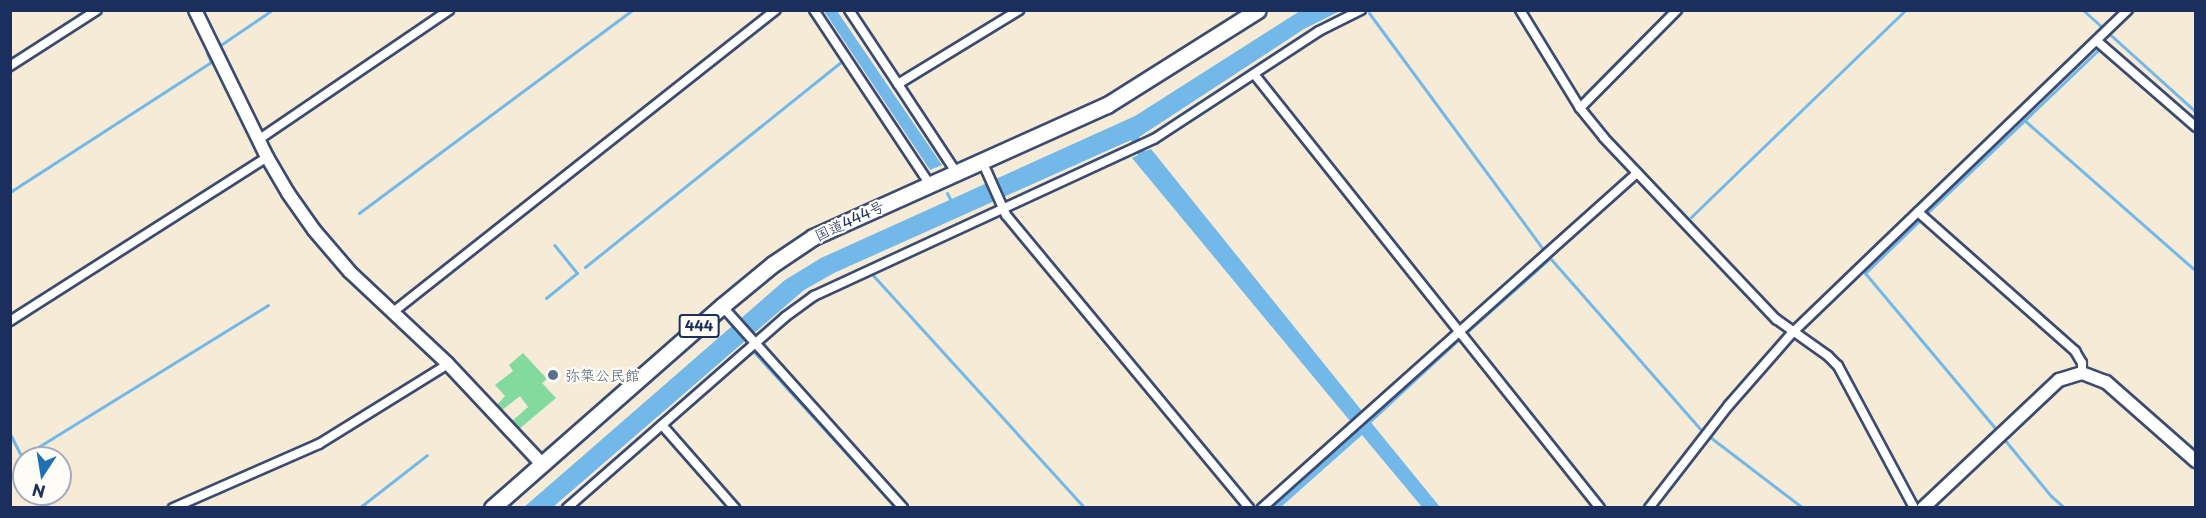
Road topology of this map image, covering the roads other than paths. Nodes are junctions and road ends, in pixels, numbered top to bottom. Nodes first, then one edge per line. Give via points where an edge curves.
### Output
1 (97, 10) edge
2 (195, 10) edge
3 (449, 10) edge
4 (776, 10) edge
5 (814, 10) edge
6 (849, 10) edge
7 (1019, 10) edge
8 (1258, 10) edge
9 (1361, 10) edge
10 (1520, 10) edge
11 (1677, 10) edge
12 (2128, 10) edge
13 (2103, 35) junction
14 (10, 66) edge
15 (1254, 74) junction
16 (898, 84) junction
17 (1581, 108) junction
18 (2196, 128) edge
19 (258, 140) junction
20 (267, 157) junction
21 (982, 161) junction
22 (953, 172) junction
23 (1637, 172) junction
24 (931, 183) junction
25 (1002, 206) junction
26 (1918, 212) junction
27 (722, 306) junction
28 (392, 313) junction
29 (10, 321) edge
30 (1460, 332) junction
31 (1793, 332) junction
32 (753, 342) junction
33 (448, 364) junction
34 (2082, 373) junction
35 (662, 425) junction
36 (2196, 461) edge
37 (541, 463) junction
38 (569, 506) edge
39 (173, 507) edge
40 (492, 507) edge
41 (735, 507) edge
42 (903, 507) edge
43 (1249, 507) edge
44 (1262, 507) edge
45 (1599, 507) edge
46 (1649, 507) edge
47 (1914, 507) edge
48 (1923, 507) edge

1 - 14 street
2 - 19 street
3 - 19 street
4 - 28 street
5 - 24 street
6 - 16 street
7 - 16 street
8 - 21 highway, 国道444号 / 444 via 1107,105
9 - 15 street via 1319,31
10 - 17 street
11 - 17 street
12 - 13 street
13 - 18 street
13 - 26 street
15 - 25 street via 1143,145
15 - 30 street
16 - 22 street
17 - 23 street
19 - 20 street
20 - 28 street via 314,230
20 - 29 street
21 - 22 highway, 国道444号 / 444
21 - 25 street
22 - 24 highway, 国道444号 / 444
23 - 30 street
23 - 31 street via 1776,319
24 - 27 highway, 国道444号 / 444 via 813,237
25 - 32 street via 823,291
25 - 43 street
26 - 31 street
26 - 34 street via 2075,351 2082,363
27 - 32 street
27 - 37 highway, 国道444号 / 444
28 - 33 street
30 - 44 street
30 - 45 street
31 - 46 street via 1729,405
31 - 47 street via 1838,366
32 - 35 street
32 - 42 street
33 - 37 street
33 - 39 street via 319,444
34 - 36 street via 2106,382
34 - 48 street via 2059,380
35 - 38 street
35 - 41 street
37 - 40 highway, 国道444号 / 444

